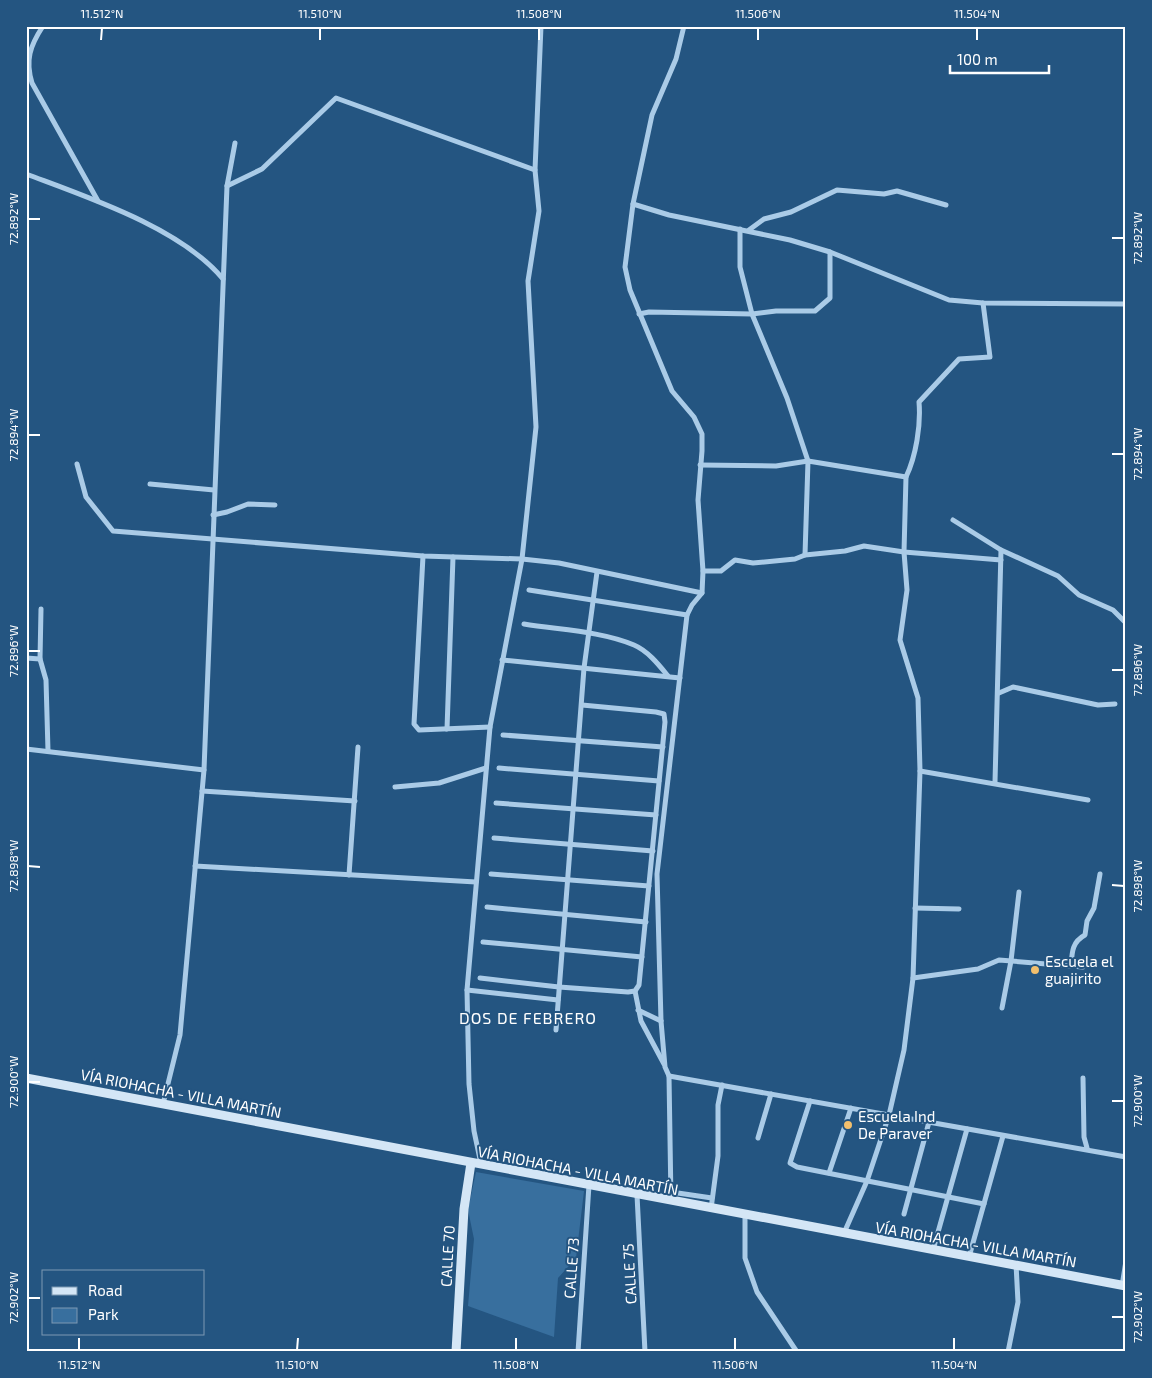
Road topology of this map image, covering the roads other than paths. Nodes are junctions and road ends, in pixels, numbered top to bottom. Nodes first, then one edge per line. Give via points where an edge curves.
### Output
1 (43, 26) edge
2 (541, 26) edge
3 (684, 26) edge
4 (235, 143) dead end
5 (535, 170) junction
6 (26, 174) edge
7 (227, 186) junction
8 (99, 202) junction
9 (633, 204) junction
10 (946, 205) dead end
11 (740, 229) junction
12 (749, 230) junction
13 (830, 252) junction
14 (223, 279) junction
15 (983, 303) junction
16 (1126, 304) edge
17 (639, 314) junction
18 (752, 314) junction
19 (808, 460) junction
20 (77, 464) dead end
21 (700, 465) junction
22 (906, 477) junction
23 (150, 484) dead end
24 (214, 490) junction
25 (275, 506) dead end
26 (213, 515) junction
27 (953, 520) dead end
28 (212, 540) junction
29 (1001, 550) junction
30 (904, 552) junction
31 (805, 555) junction
32 (423, 556) junction
33 (453, 557) junction
34 (522, 559) junction
35 (1001, 560) junction
36 (703, 571) junction
37 (597, 572) junction
38 (529, 590) dead end
39 (702, 593) junction
40 (593, 600) junction
41 (41, 609) dead end
42 (688, 615) junction
43 (1126, 623) edge
44 (524, 624) dead end
45 (589, 634) junction
46 (26, 658) edge
47 (40, 659) junction
48 (502, 660) junction
49 (584, 668) junction
50 (668, 676) junction
51 (680, 678) junction
52 (999, 693) junction
53 (1116, 704) dead end
54 (582, 705) junction
55 (490, 728) junction
56 (447, 729) junction
57 (503, 735) dead end
58 (579, 740) junction
59 (358, 747) dead end
60 (663, 747) junction
61 (26, 749) edge
62 (48, 751) junction
63 (486, 768) junction
64 (499, 768) dead end
65 (204, 770) junction
66 (920, 771) junction
67 (576, 774) junction
68 (659, 781) junction
69 (995, 782) junction
70 (395, 787) dead end
71 (202, 791) junction
72 (1088, 800) dead end
73 (355, 801) junction
74 (496, 804) dead end
75 (573, 808) junction
76 (656, 815) junction
77 (494, 838) dead end
78 (570, 844) junction
79 (652, 851) junction
80 (195, 866) junction
81 (491, 874) dead end
82 (1100, 874) dead end
83 (349, 875) junction
84 (568, 879) junction
85 (476, 882) junction
86 (649, 886) junction
87 (1019, 892) dead end
88 (487, 907) dead end
89 (915, 908) junction
90 (959, 909) dead end
91 (565, 915) junction
92 (646, 922) junction
93 (483, 942) dead end
94 (562, 950) junction
95 (642, 957) junction
96 (1012, 961) junction
97 (1071, 966) junction
98 (1083, 967) dead end
99 (480, 978) dead end
100 (913, 978) junction
101 (559, 988) junction
102 (467, 990) junction
103 (635, 991) junction
104 (558, 1000) junction
105 (1002, 1008) dead end
106 (638, 1010) junction
107 (662, 1021) junction
108 (556, 1030) dead end
109 (665, 1067) junction
110 (669, 1076) junction
111 (26, 1078) edge
112 (1083, 1078) dead end
113 (722, 1085) junction
114 (771, 1094) junction
115 (810, 1101) junction
116 (163, 1104) junction
117 (851, 1108) junction
118 (889, 1115) junction
119 (929, 1122) junction
120 (967, 1129) junction
121 (1003, 1136) junction
122 (758, 1138) dead end
123 (1087, 1148) junction
124 (1126, 1157) edge
125 (476, 1164) junction
126 (829, 1173) junction
127 (867, 1181) junction
128 (589, 1186) junction
129 (911, 1190) junction
130 (637, 1195) junction
131 (671, 1197) junction
132 (947, 1197) junction
133 (712, 1198) junction
134 (984, 1204) junction
135 (711, 1209) junction
136 (904, 1214) dead end
137 (746, 1216) junction
138 (844, 1234) junction
139 (933, 1250) junction
140 (969, 1257) junction
141 (1126, 1261) edge
142 (1016, 1264) junction
143 (1124, 1286) edge
144 (456, 1352) edge
145 (578, 1352) edge
146 (645, 1352) edge
147 (797, 1352) edge
148 (1008, 1352) edge

1 - 8 street via 28,54 32,83
2 - 5 street
3 - 9 street via 676,59 652,115
4 - 7 street
5 - 7 street via 336,98 262,169
5 - 34 street via 539,211 528,281 536,427
6 - 8 street
7 - 14 street
8 - 14 street via 201,255
9 - 11 street via 669,216
9 - 17 street via 625,267
10 - 12 street via 897,191 884,194 837,190 791,212 764,219
11 - 12 street
11 - 18 street via 740,266
12 - 13 street
13 - 15 street via 949,300
13 - 18 street via 830,298 814,311
14 - 24 street
15 - 16 street
15 - 22 street via 990,357 959,359 919,402 920,415 911,468
17 - 18 street
17 - 21 street via 672,391 694,417 702,434
18 - 19 street via 787,398
19 - 21 street via 776,466
19 - 22 street
19 - 31 street
20 - 28 street via 86,497 113,531
21 - 36 street via 698,500
22 - 30 street
23 - 24 street
24 - 26 street
25 - 26 street via 255,502
26 - 28 street
27 - 29 street
28 - 32 street
28 - 65 street
29 - 35 street
29 - 43 street via 1058,576 1079,595 1113,610
30 - 31 street via 864,546
30 - 35 street
30 - 66 street via 907,590 900,640 918,698
31 - 36 street via 753,563 735,560 720,571
32 - 33 street
32 - 56 street via 414,724 419,730
33 - 34 street
33 - 56 street
34 - 37 street
34 - 48 street
35 - 52 street
36 - 39 street
37 - 39 street
37 - 40 street
38 - 40 street
39 - 42 street
40 - 42 street
40 - 45 street
41 - 47 street
42 - 51 street
44 - 45 street
45 - 49 street
45 - 50 street via 636,646 656,661
46 - 47 street
47 - 62 street via 46,680
48 - 49 street
48 - 55 street
49 - 50 street
49 - 54 street
50 - 51 street
51 - 107 street via 657,874
52 - 53 street via 1013,687 1098,705
52 - 69 street
54 - 58 street
54 - 60 street via 664,714
55 - 56 street
55 - 63 street
57 - 58 street
58 - 60 street
58 - 67 street
59 - 73 street
60 - 68 street
61 - 62 street
62 - 65 street
63 - 70 street via 439,783
63 - 85 street
64 - 67 street
65 - 71 street
66 - 69 street
66 - 89 street
67 - 68 street
67 - 75 street
68 - 76 street
69 - 72 street
71 - 73 street
71 - 80 street
73 - 83 street
74 - 75 street
75 - 76 street
75 - 78 street
76 - 79 street
77 - 78 street
78 - 79 street
78 - 84 street
79 - 86 street
80 - 83 street
80 - 116 street via 180,1035
81 - 84 street
82 - 97 street via 1094,908 1087,921 1085,935 1073,946
83 - 85 street
84 - 86 street
84 - 91 street
85 - 102 street
86 - 92 street
87 - 96 street
88 - 91 street
89 - 90 street
89 - 100 street
91 - 92 street
91 - 94 street
92 - 95 street
93 - 94 street
94 - 95 street
94 - 101 street
95 - 103 street via 639,985
96 - 97 street
96 - 100 street via 999,960 978,969
96 - 105 street
97 - 98 street
99 - 101 street
100 - 118 street via 904,1050
101 - 103 street
101 - 104 street
102 - 104 street
102 - 125 street via 469,1084
103 - 106 street
104 - 108 street
106 - 107 street
106 - 109 street via 645,1031
107 - 109 street
109 - 110 street
110 - 113 street
110 - 131 street
111 - 116 main road, VÍA RIOHACHA - VILLA MARTÍN
112 - 123 street
113 - 114 street
113 - 133 street
114 - 115 street
114 - 122 street
115 - 117 street
115 - 126 street via 790,1163
116 - 125 main road, VÍA RIOHACHA - VILLA MARTÍN
117 - 118 street
117 - 126 street
118 - 119 street
118 - 127 street
119 - 120 street
119 - 129 street
120 - 121 street
120 - 132 street
121 - 123 street
121 - 134 street
123 - 124 street
125 - 128 main road, VÍA RIOHACHA - VILLA MARTÍN
125 - 144 main road, CALLE 70 via 464,1209
126 - 127 street
127 - 129 street
127 - 138 street
128 - 130 main road, VÍA RIOHACHA - VILLA MARTÍN
128 - 145 street, CALLE 73
129 - 132 street
129 - 136 street
130 - 131 main road, VÍA RIOHACHA - VILLA MARTÍN
130 - 146 street, CALLE 75
131 - 133 street
131 - 135 main road, VÍA RIOHACHA - VILLA MARTÍN
132 - 134 street
132 - 139 street
133 - 135 street
134 - 140 street
135 - 137 main road, VÍA RIOHACHA - VILLA MARTÍN
137 - 138 main road, VÍA RIOHACHA - VILLA MARTÍN
137 - 147 street via 745,1258 757,1292
138 - 139 main road, VÍA RIOHACHA - VILLA MARTÍN
139 - 140 main road, VÍA RIOHACHA - VILLA MARTÍN
140 - 142 main road, VÍA RIOHACHA - VILLA MARTÍN
141 - 143 street
142 - 143 main road, VÍA RIOHACHA - VILLA MARTÍN
142 - 148 street via 1018,1302

